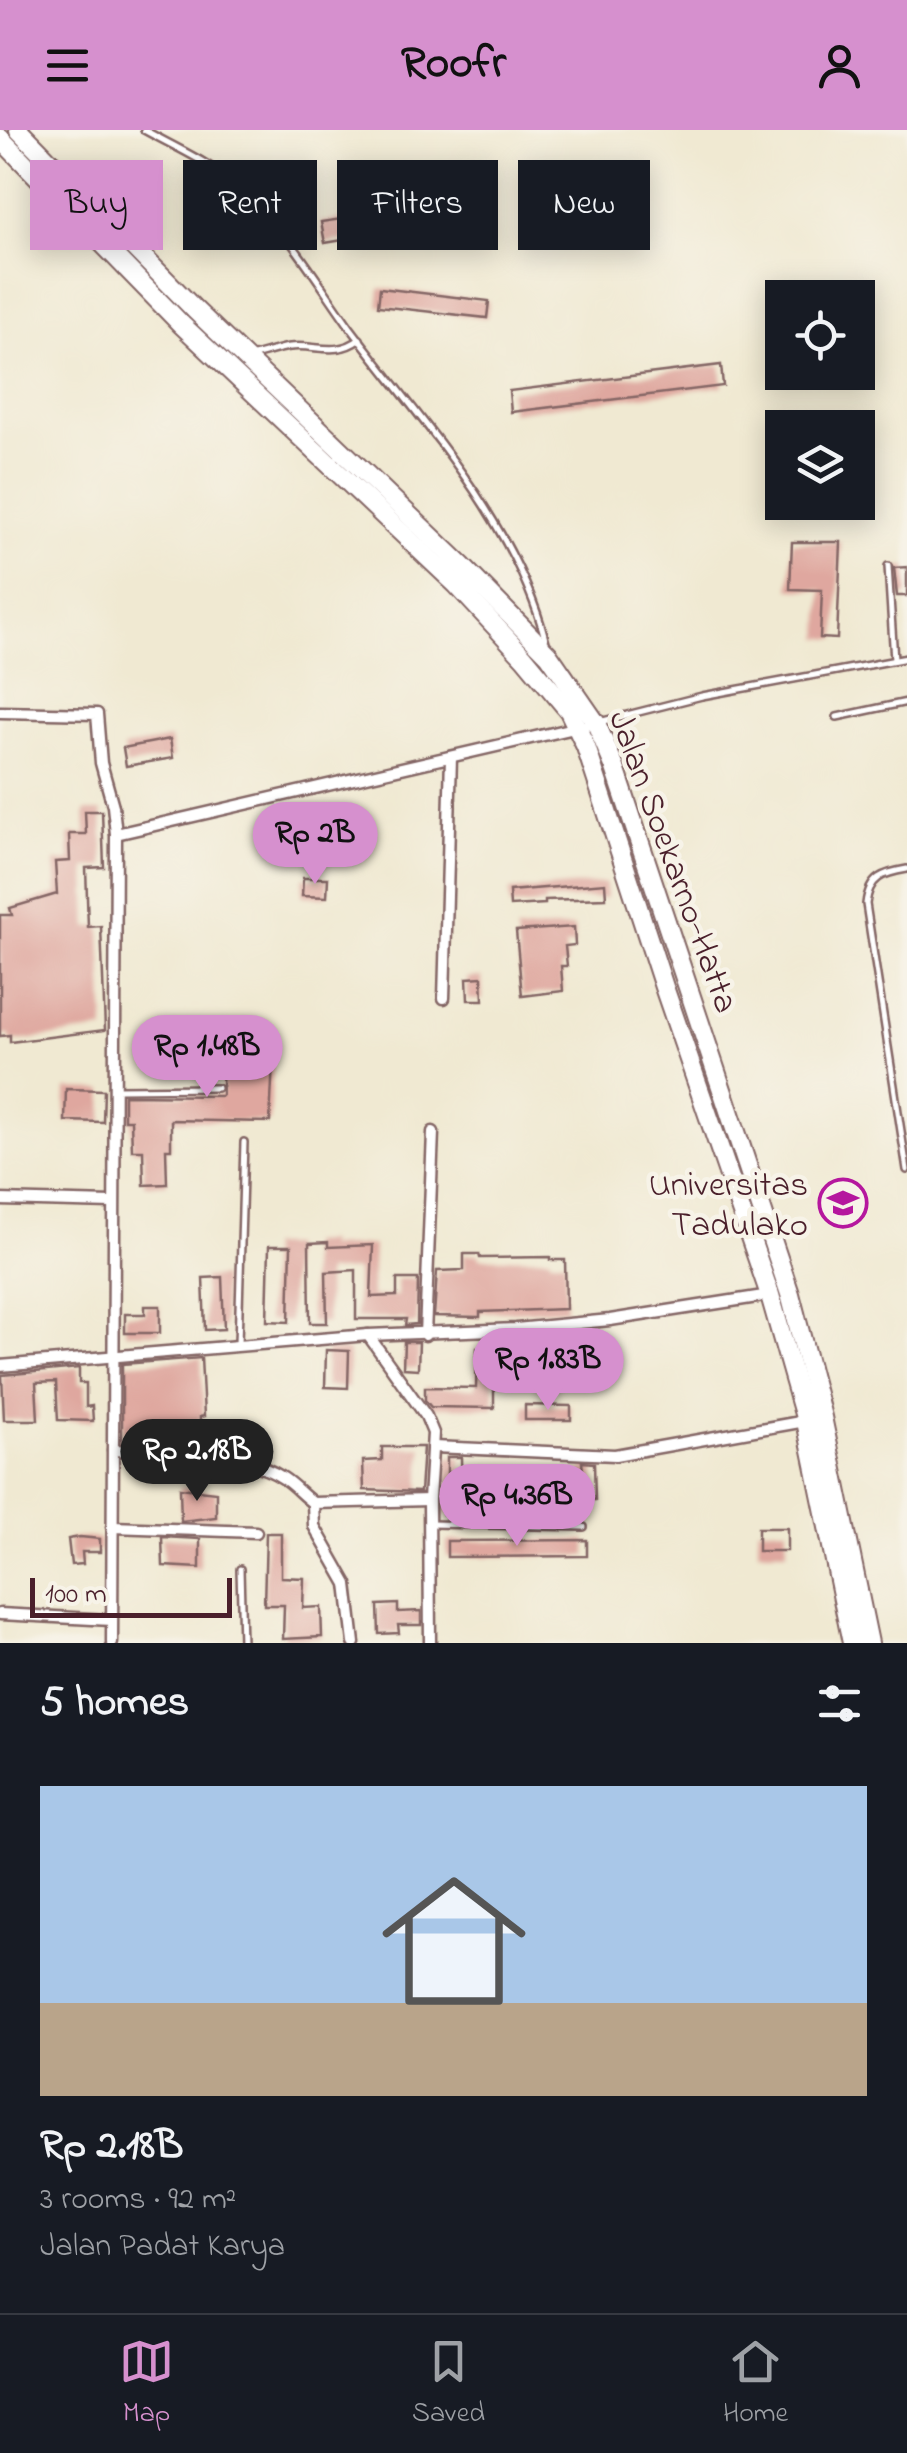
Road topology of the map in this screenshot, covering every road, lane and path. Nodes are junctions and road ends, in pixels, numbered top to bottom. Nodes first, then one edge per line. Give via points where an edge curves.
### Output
1 (144, 130) edge
2 (25, 132) edge
3 (0, 138) edge
4 (360, 339) junction
5 (247, 358) junction
6 (263, 373) junction
7 (244, 383) junction
8 (888, 566) dead end
9 (549, 654) junction
10 (907, 658) edge
11 (894, 660) junction
12 (907, 702) edge
13 (0, 712) edge
14 (837, 717) dead end
15 (587, 725) junction
16 (451, 758) junction
17 (116, 834) junction
18 (907, 870) edge
19 (444, 998) dead end
20 (218, 1088) dead end
21 (115, 1090) junction
22 (433, 1132) dead end
23 (244, 1142) dead end
24 (907, 1170) edge
25 (0, 1200) edge
26 (112, 1203) junction
27 (770, 1295) junction
28 (426, 1334) junction
29 (368, 1335) junction
30 (238, 1347) junction
31 (111, 1359) junction
32 (0, 1366) edge
33 (814, 1419) junction
34 (433, 1447) junction
35 (113, 1450) junction
36 (429, 1500) junction
37 (313, 1503) junction
38 (430, 1524) junction
39 (584, 1527) dead end
40 (112, 1528) junction
41 (256, 1532) dead end
42 (240, 1570) dead end
43 (0, 1614) edge
44 (111, 1620) junction
45 (112, 1643) edge
46 (242, 1643) edge
47 (354, 1643) edge
48 (430, 1643) edge
49 (852, 1643) edge
50 (869, 1643) edge

1 - 4 lane via 211,166 264,210
2 - 5 main road, Jalan Soekarno-Hatta
3 - 7 main road, Jalan Soekarno-Hatta
4 - 5 lane via 330,350 297,346
4 - 9 lane via 422,417 514,560
5 - 6 main road, Jalan Soekarno-Hatta
6 - 7 main road
6 - 9 main road, Jalan Soekarno-Hatta
7 - 15 main road, Jalan Soekarno-Hatta via 457,585
8 - 11 lane
9 - 15 main road, Jalan Soekarno-Hatta
10 - 11 lane
11 - 15 lane
12 - 14 lane
13 - 17 street via 97,714
15 - 16 street
15 - 27 main road, Jalan Soekarno-Hatta
15 - 33 main road, Jalan Soekarno-Hatta via 615,768 790,1294
16 - 17 street
16 - 19 street
17 - 21 street
18 - 24 lane via 873,880 866,904
20 - 21 lane
21 - 26 street
22 - 28 street
23 - 30 lane
25 - 26 street
26 - 31 street
27 - 28 street via 610,1320
27 - 33 main road, Jalan Soekarno-Hatta
28 - 29 street
29 - 30 street
29 - 34 street via 426,1416
30 - 31 street
31 - 32 street
31 - 35 street
33 - 34 street via 615,1455
33 - 49 main road, Jalan Soekarno-Hatta
33 - 50 main road, Jalan Soekarno-Hatta
34 - 36 street
35 - 37 street via 244,1463 282,1477
35 - 40 street
36 - 37 street
36 - 38 street
37 - 47 street via 314,1526 347,1584
38 - 39 lane
38 - 48 street
40 - 41 street
40 - 44 street
42 - 46 lane
43 - 44 street
44 - 45 street

